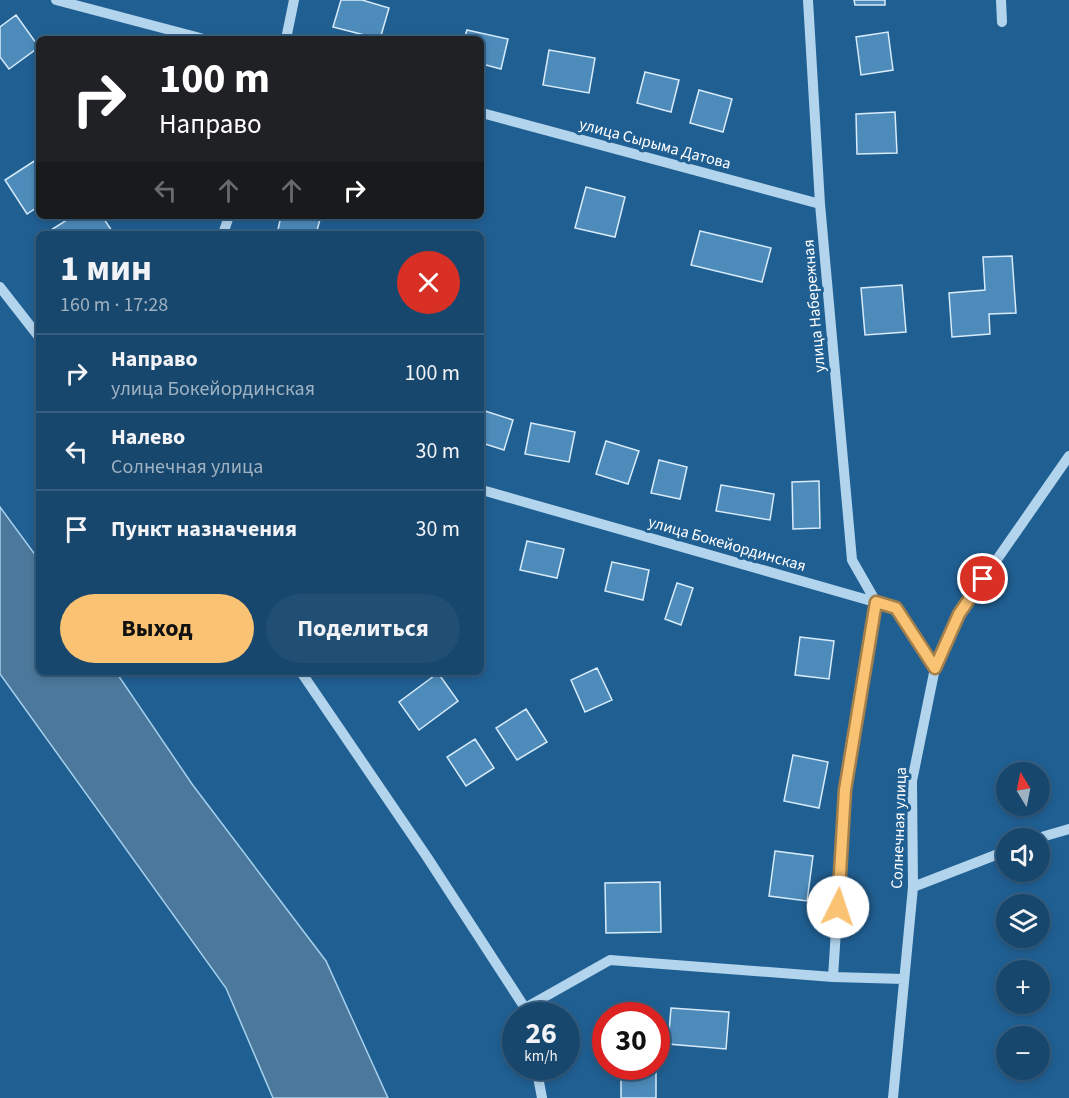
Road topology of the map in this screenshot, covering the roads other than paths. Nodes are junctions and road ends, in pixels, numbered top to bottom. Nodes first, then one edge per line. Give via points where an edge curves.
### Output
1 (56, 0) edge
2 (294, 0) edge
3 (808, 0) edge
4 (1001, 0) edge
5 (1002, 22) dead end
6 (193, 36) edge
7 (287, 36) edge
8 (484, 114) edge
9 (820, 204) junction
10 (0, 287) edge
11 (36, 333) edge
12 (1069, 456) edge
13 (484, 491) edge
14 (876, 602) junction
15 (935, 668) junction
16 (303, 675) edge
17 (1069, 829) edge
18 (1050, 835) edge
19 (996, 855) edge
20 (913, 887) junction
21 (833, 977) junction
22 (904, 979) junction
23 (519, 1002) edge
24 (541, 1002) edge
25 (539, 1080) edge
26 (542, 1098) edge
27 (893, 1098) edge

1 - 6 street
2 - 7 street
3 - 9 street, улица Набережная
4 - 5 street
8 - 9 street, улица Сырыма Датова
9 - 14 street, улица Набережная via 852,560
10 - 11 street
12 - 15 street, Солнечная улица via 959,614
13 - 14 street, улица Бокейординская
14 - 15 street, улица Бокейординская via 896,608
14 - 21 street via 845,790
15 - 20 street, Солнечная улица via 912,781
16 - 23 street via 427,857
17 - 18 street
19 - 20 street
20 - 22 street, Солнечная улица
21 - 22 street
21 - 24 street via 610,960
22 - 27 street, Солнечная улица
25 - 26 street

